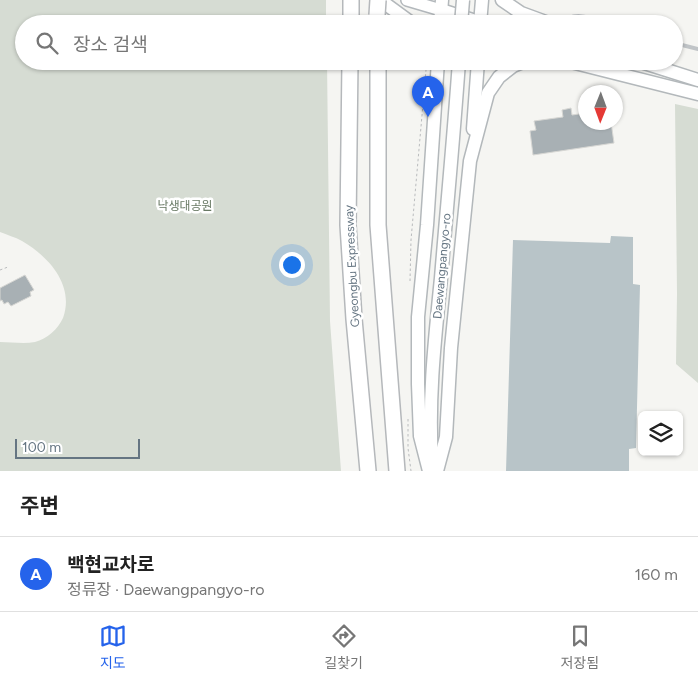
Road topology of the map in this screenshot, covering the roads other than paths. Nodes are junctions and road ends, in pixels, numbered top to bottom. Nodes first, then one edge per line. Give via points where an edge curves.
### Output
1 (378, 0) edge
2 (407, 0) edge
3 (463, 0) edge
4 (482, 0) edge
5 (502, 0) edge
6 (442, 5) edge
7 (377, 15) edge
8 (401, 15) edge
9 (462, 15) edge
10 (463, 15) edge
11 (482, 15) edge
12 (526, 15) edge
13 (683, 45) edge
14 (698, 49) edge
15 (350, 70) edge
16 (378, 70) edge
17 (437, 70) edge
18 (458, 70) edge
19 (477, 70) edge
20 (508, 70) edge
21 (603, 70) edge
22 (666, 70) edge
23 (698, 80) edge
24 (698, 94) edge
25 (470, 161) junction
26 (368, 471) edge
27 (397, 471) edge
28 (431, 471) edge
29 (437, 471) edge

1 - 7 highway, bridge
1 - 8 main road
2 - 6 main road
3 - 9 main road, bridge
4 - 11 main road
5 - 12 main road
6 - 10 main road
13 - 14 lane
15 - 26 highway, Gyeongbu Expressway via 348,225
16 - 27 highway via 378,225
17 - 28 main road via 418,317 420,436
18 - 28 main road, Daewangpangyo-ro via 435,339
19 - 25 main road
20 - 25 main road via 488,93
21 - 24 main road
22 - 23 main road
25 - 29 main road via 450,348 446,437

